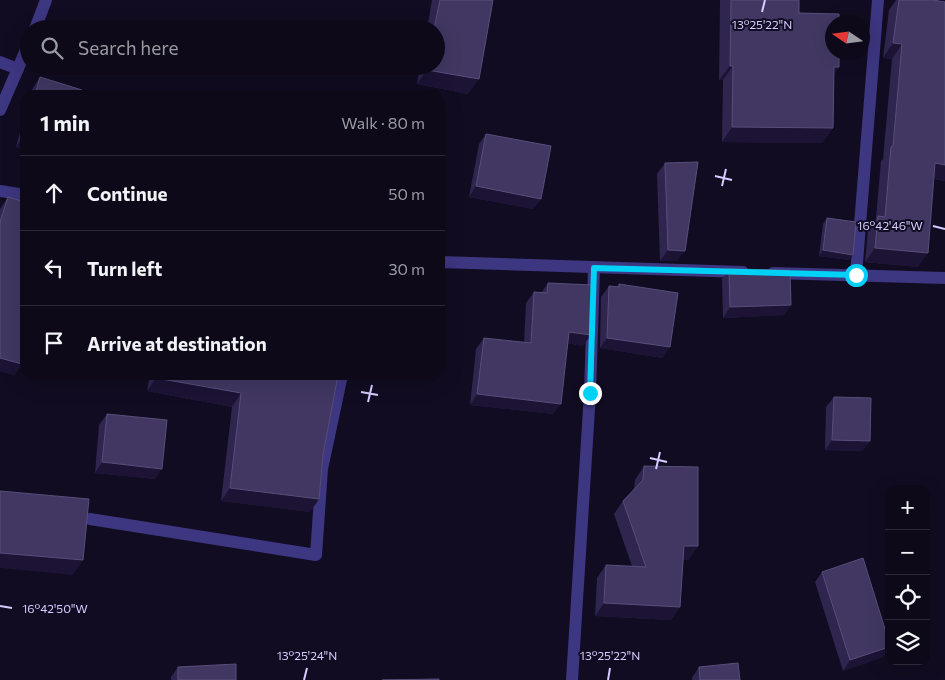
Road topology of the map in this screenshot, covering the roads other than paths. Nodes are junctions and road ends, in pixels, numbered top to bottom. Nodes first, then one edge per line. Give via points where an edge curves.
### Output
1 (46, 0) edge
2 (878, 0) edge
3 (38, 20) edge
4 (0, 62) edge
5 (20, 65) edge
6 (18, 70) junction
7 (0, 110) edge
8 (0, 191) edge
9 (20, 195) edge
10 (445, 262) edge
11 (594, 268) junction
12 (856, 275) junction
13 (945, 278) edge
14 (341, 380) edge
15 (90, 519) edge
16 (572, 680) edge

1 - 3 street
2 - 12 street
4 - 6 street
5 - 6 street
6 - 7 street
8 - 9 street
10 - 11 street
11 - 12 street
11 - 16 street via 590,393
12 - 13 street
14 - 15 street via 322,469 316,555

